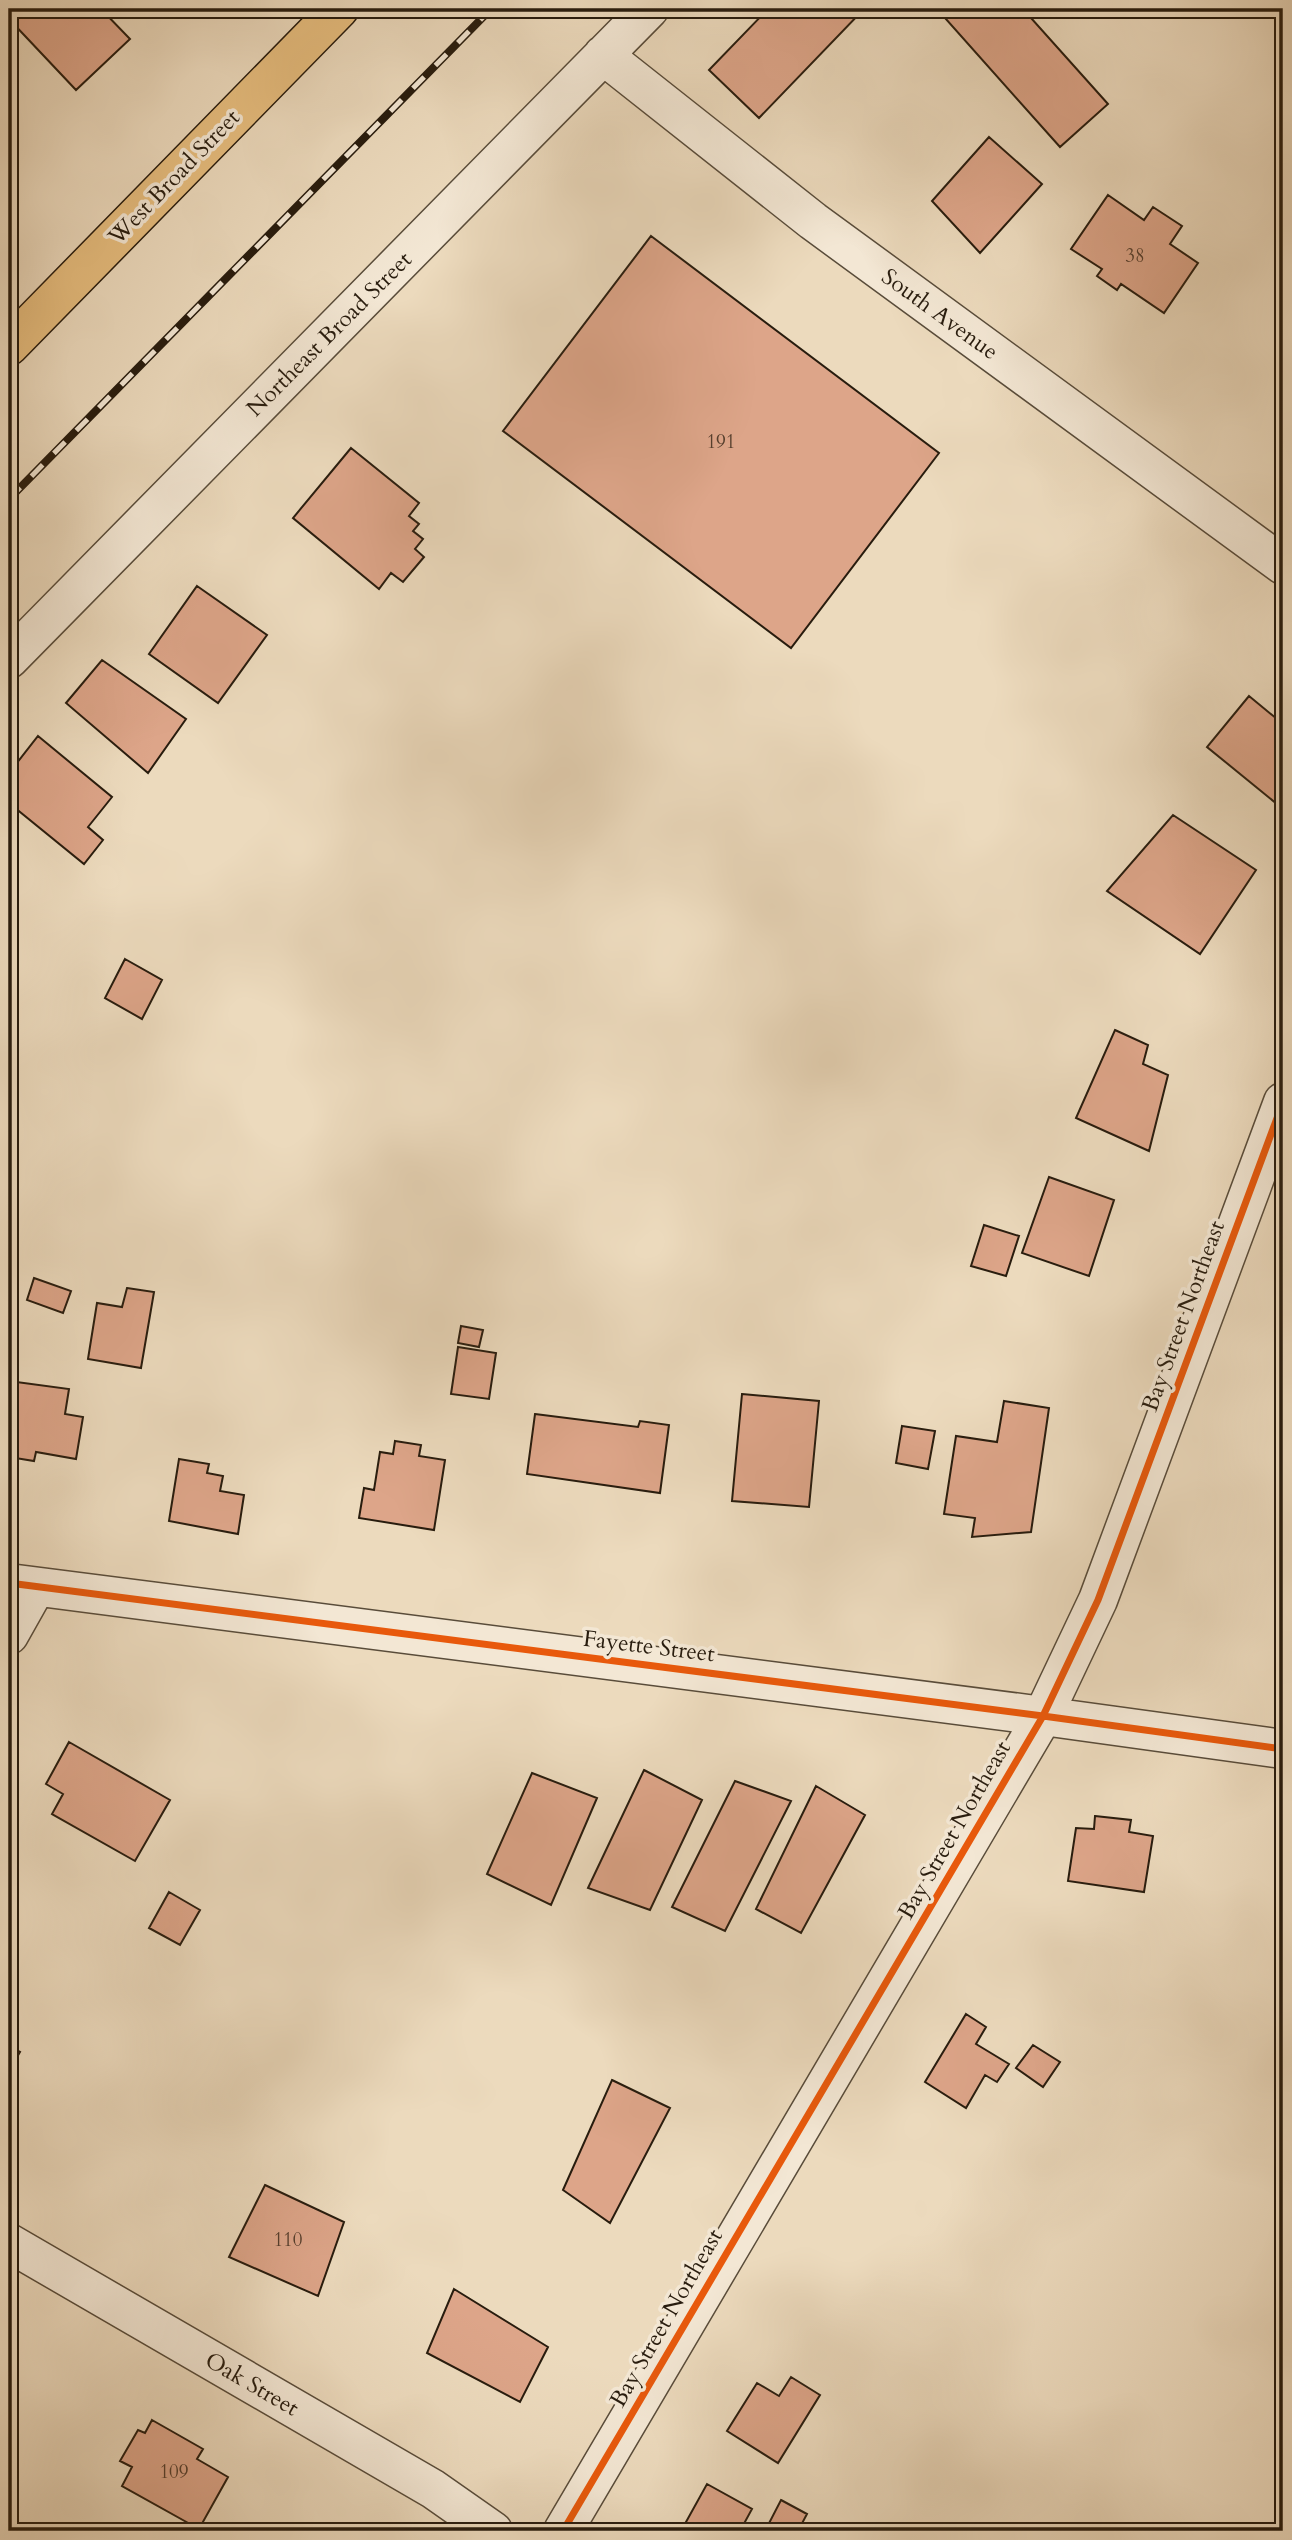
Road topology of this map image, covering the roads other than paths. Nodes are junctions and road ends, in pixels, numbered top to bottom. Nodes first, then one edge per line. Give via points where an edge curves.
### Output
1 (339, 9) edge
2 (649, 9) edge
3 (603, 55) junction
4 (9, 346) edge
5 (1283, 565) edge
6 (9, 659) edge
7 (1283, 1102) edge
8 (23, 1585) edge
9 (9, 1635) edge
10 (1043, 1716) junction
11 (1283, 1749) edge
12 (9, 2243) edge
13 (493, 2531) edge
14 (563, 2531) edge

1 - 4 main road, West Broad Street
2 - 3 street, Northeast Broad Street
3 - 5 street, South Avenue via 813,221
3 - 6 street, Northeast Broad Street
7 - 10 street, Bay Street Northeast via 1098,1600
8 - 9 street
8 - 10 street, Fayette Street
10 - 11 street, Fayette Street
10 - 14 street, Bay Street Northeast
12 - 13 street, Oak Street via 433,2489

